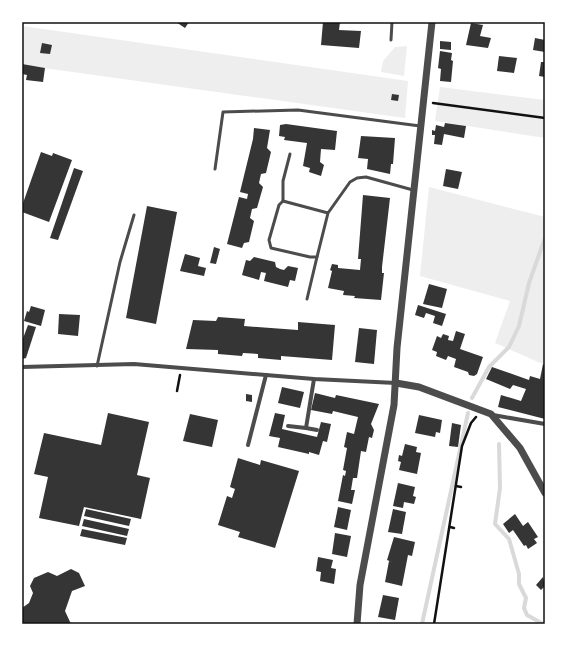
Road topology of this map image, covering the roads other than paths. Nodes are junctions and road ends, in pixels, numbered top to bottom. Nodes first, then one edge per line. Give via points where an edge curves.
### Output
1 (392, 22) edge
2 (432, 22) edge
3 (391, 40) dead end
4 (420, 126) junction
5 (290, 154) dead end
6 (215, 168) dead end
7 (414, 190) junction
8 (283, 201) junction
9 (328, 213) junction
10 (134, 215) dead end
11 (317, 257) junction
12 (306, 299) dead end
13 (97, 366) junction
14 (22, 367) edge
15 (266, 375) junction
16 (314, 379) junction
17 (396, 383) junction
18 (490, 414) junction
19 (545, 424) edge
20 (288, 426) dead end
21 (306, 428) junction
22 (317, 430) dead end
23 (248, 445) dead end
24 (545, 493) edge
25 (357, 624) edge

1 - 3 lane
2 - 4 street
4 - 6 lane via 298,110 222,112
4 - 7 street
5 - 8 lane via 283,181
7 - 9 lane via 366,177 358,178 350,182
7 - 17 street
8 - 9 lane
8 - 11 lane via 279,205 269,240 272,248
9 - 11 lane
10 - 13 lane via 120,262
11 - 12 lane
13 - 14 street
13 - 15 street via 134,364
15 - 16 street
15 - 23 street
16 - 17 street
16 - 21 street
17 - 18 street via 419,386
17 - 25 street via 360,585
18 - 19 street
18 - 24 street via 520,448
20 - 21 street
21 - 22 street

